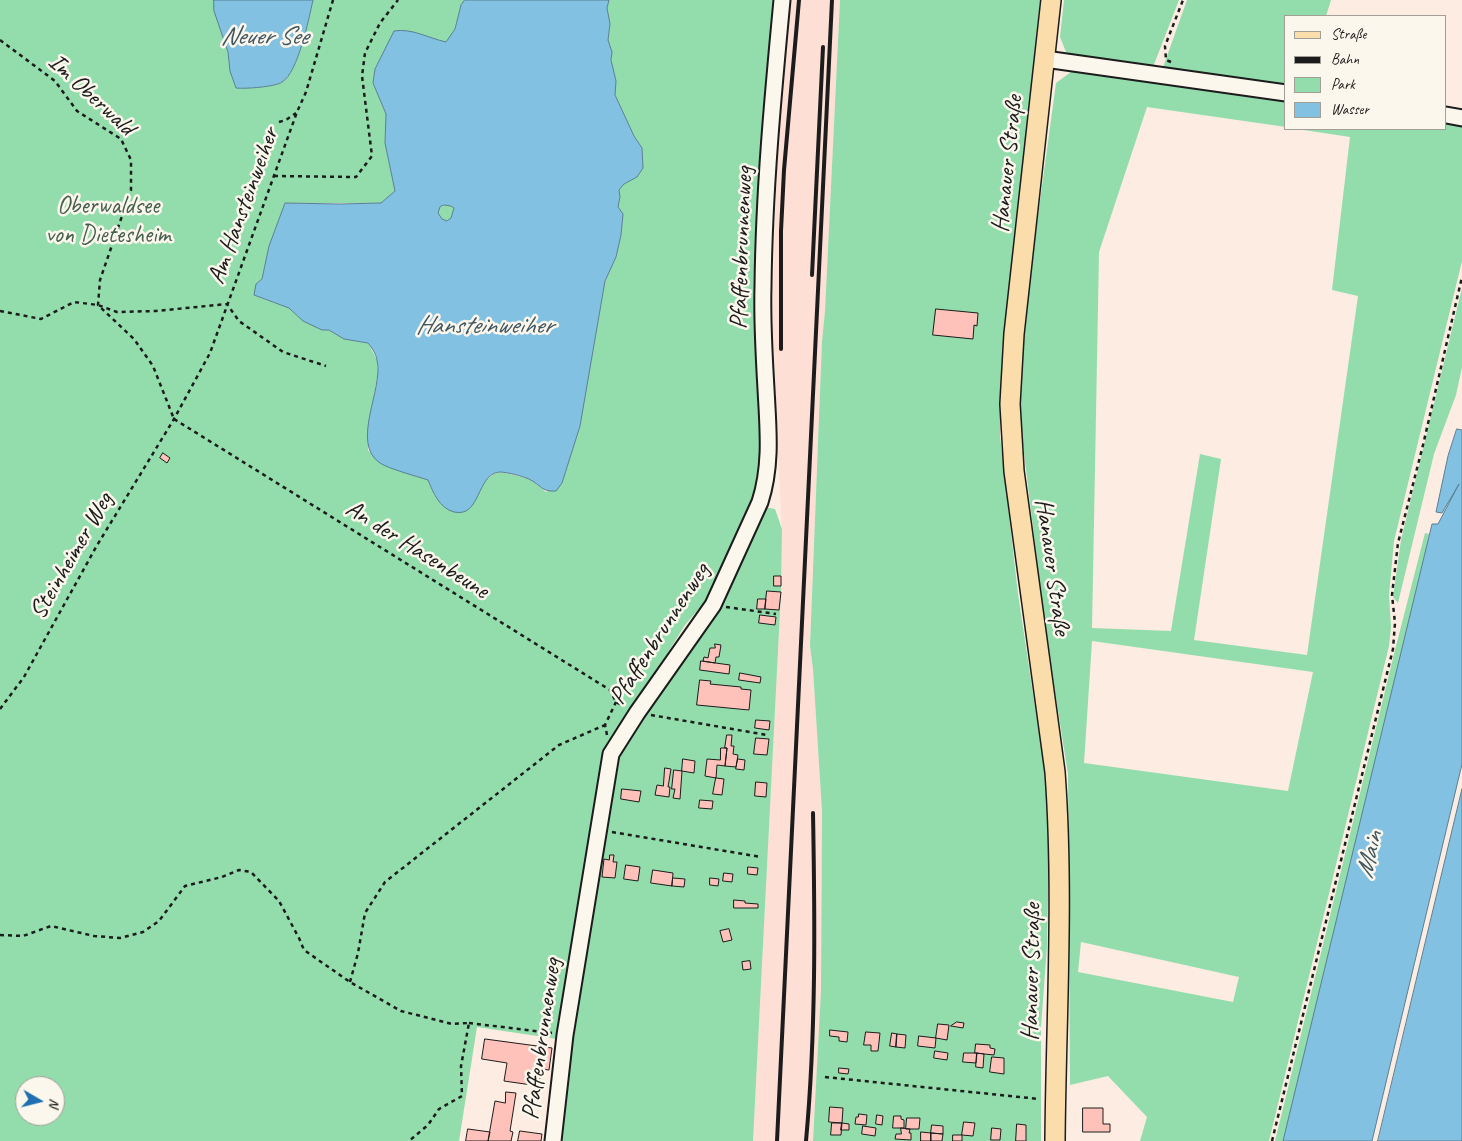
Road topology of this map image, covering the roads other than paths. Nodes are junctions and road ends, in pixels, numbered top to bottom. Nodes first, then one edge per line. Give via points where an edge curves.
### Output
1 (782, 0) edge
2 (1052, 0) edge
3 (1045, 59) junction
4 (1284, 93) edge
5 (1447, 115) edge
6 (1462, 118) edge
7 (553, 1141) edge
8 (1055, 1141) edge

1 - 7 lane, Pfaffenbrunnenweg via 764,232 763,338 769,453 765,486 713,604 611,754 565,1035
2 - 3 main road, Hanauer Straße
3 - 4 lane
3 - 8 main road, Hanauer Straße via 1014,334 1010,404 1014,471 1057,804 1060,866
5 - 6 lane

